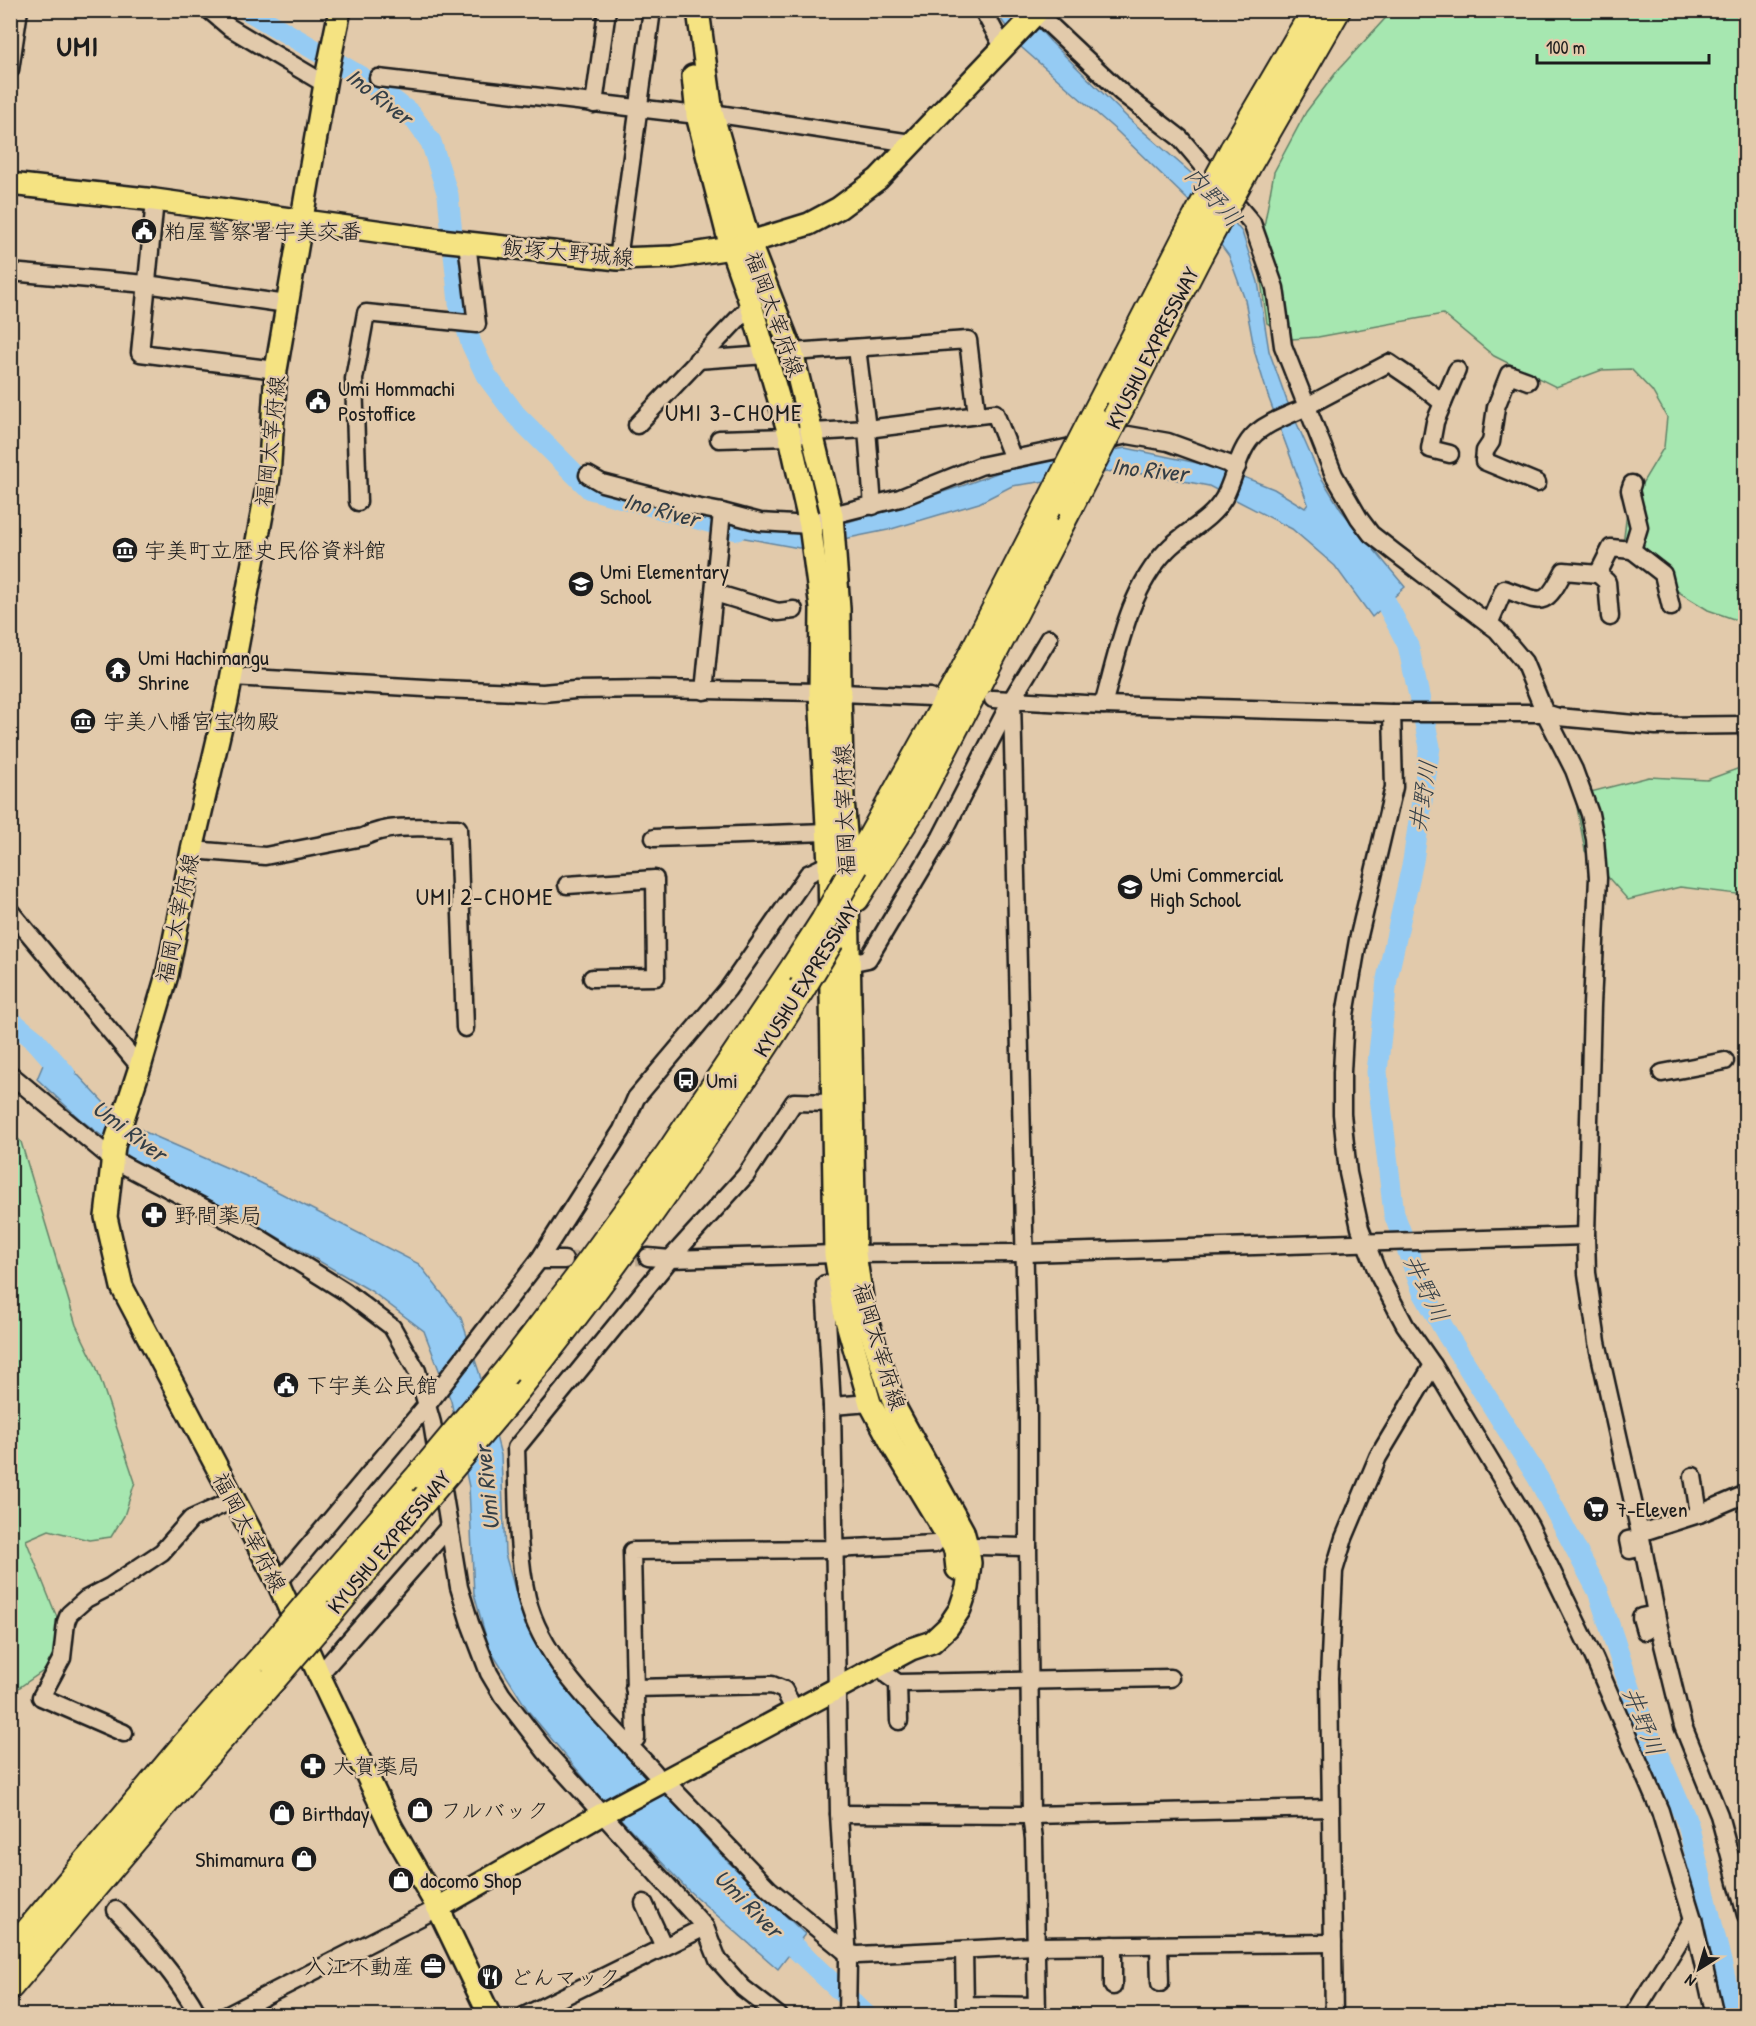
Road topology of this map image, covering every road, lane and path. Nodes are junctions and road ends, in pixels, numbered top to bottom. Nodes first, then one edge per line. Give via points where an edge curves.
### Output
1 (19, 10) edge
2 (209, 10) edge
3 (340, 10) edge
4 (607, 10) edge
5 (652, 10) edge
6 (687, 10) edge
7 (698, 10) edge
8 (983, 10) edge
9 (1315, 10) edge
10 (1337, 10) edge
11 (1034, 14) edge
12 (1004, 46) junction
13 (10, 70) edge
14 (378, 78) dead end
15 (326, 81) junction
16 (594, 104) junction
17 (639, 109) junction
18 (704, 114) junction
19 (911, 144) junction
20 (1240, 158) junction
21 (10, 184) edge
22 (155, 200) junction
23 (301, 221) junction
24 (455, 242) junction
25 (740, 246) junction
26 (1192, 246) junction
27 (618, 259) junction
28 (10, 272) edge
29 (146, 284) junction
30 (287, 304) junction
31 (751, 305) junction
32 (857, 348) junction
33 (792, 352) junction
34 (766, 355) junction
35 (697, 360) junction
36 (276, 370) junction
37 (1457, 370) dead end
38 (1528, 381) dead end
39 (1443, 403) junction
40 (1302, 408) junction
41 (977, 415) junction
42 (637, 425) dead end
43 (867, 429) junction
44 (813, 432) junction
45 (790, 437) junction
46 (719, 439) dead end
47 (1450, 454) dead end
48 (1013, 459) junction
49 (1237, 467) junction
50 (588, 475) dead end
51 (1537, 483) dead end
52 (1632, 484) dead end
53 (358, 502) dead end
54 (873, 506) junction
55 (722, 514) junction
56 (832, 515) junction
57 (810, 525) junction
58 (1632, 550) junction
59 (1598, 574) junction
60 (715, 592) junction
61 (1671, 608) dead end
62 (794, 610) dead end
63 (1610, 617) dead end
64 (1489, 624) junction
65 (1049, 638) dead end
66 (232, 676) junction
67 (704, 691) junction
68 (830, 692) junction
69 (930, 697) dead end
70 (993, 699) dead end
71 (1012, 699) junction
72 (1103, 705) junction
73 (1394, 713) junction
74 (1545, 713) junction
75 (1746, 725) edge
76 (827, 832) junction
77 (654, 838) dead end
78 (192, 850) junction
79 (829, 864) junction
80 (567, 885) dead end
81 (10, 911) edge
82 (849, 963) junction
83 (798, 977) junction
84 (592, 978) dead end
85 (465, 1028) dead end
86 (1725, 1061) dead end
87 (140, 1067) junction
88 (1662, 1073) dead end
89 (10, 1074) edge
90 (832, 1103) junction
91 (113, 1153) junction
92 (1586, 1236) junction
93 (1370, 1244) junction
94 (1026, 1253) junction
95 (845, 1254) junction
96 (648, 1257) tunnel mouth
97 (670, 1259) junction
98 (539, 1260) junction
99 (564, 1260) tunnel mouth
100 (825, 1284) dead end
101 (1434, 1365) junction
102 (429, 1403) junction
103 (870, 1403) junction
104 (832, 1406) junction
105 (1693, 1476) dead end
106 (1746, 1494) edge
107 (233, 1500) junction
108 (1699, 1514) junction
109 (450, 1527) junction
110 (1642, 1539) junction
111 (935, 1544) dead end
112 (977, 1546) dead end
113 (1028, 1547) junction
114 (833, 1549) junction
115 (278, 1583) junction
116 (323, 1604) junction
117 (911, 1649) junction
118 (882, 1664) junction
119 (268, 1668) junction
120 (319, 1675) junction
121 (1170, 1678) dead end
122 (1030, 1680) junction
123 (898, 1683) junction
124 (634, 1688) junction
125 (837, 1688) junction
126 (795, 1711) junction
127 (899, 1720) dead end
128 (124, 1733) dead end
129 (636, 1739) dead end
130 (664, 1780) junction
131 (1330, 1808) junction
132 (602, 1814) junction
133 (838, 1814) junction
134 (1031, 1815) junction
135 (644, 1903) dead end
136 (438, 1908) junction
137 (116, 1910) dead end
138 (1746, 1915) edge
139 (1693, 1919) junction
140 (705, 1926) junction
141 (1333, 1943) junction
142 (1113, 1945) junction
143 (1159, 1945) junction
144 (1035, 1946) junction
145 (664, 1947) junction
146 (964, 1950) junction
147 (10, 1953) edge
148 (848, 1957) junction
149 (1160, 1983) dead end
150 (10, 1986) edge
151 (1113, 1986) dead end
152 (1036, 2011) edge
153 (199, 2016) edge
154 (226, 2016) edge
155 (490, 2016) edge
156 (524, 2016) edge
157 (779, 2016) edge
158 (847, 2016) edge
159 (1334, 2016) edge
160 (1633, 2016) edge
161 (1715, 2016) edge

1 - 13 street
2 - 15 street via 229,27
3 - 15 main road, 福岡太宰府線
4 - 16 street
5 - 17 street
6 - 18 main road, 福岡太宰府線
7 - 18 main road, 福岡太宰府線
8 - 12 street
9 - 20 highway, KYUSHU EXPRESSWAY
10 - 20 highway, KYUSHU EXPRESSWAY
11 - 12 main road, 飯塚大野城線
11 - 40 street via 1122,93 1180,138 1252,223 1275,288 1283,346
12 - 19 main road, 飯塚大野城線
14 - 16 street
15 - 23 main road, 福岡太宰府線
16 - 17 street
17 - 18 street
17 - 27 street
18 - 19 street
18 - 25 main road, 福岡太宰府線
19 - 25 main road, 飯塚大野城線 via 878,179 839,208 809,224
20 - 26 highway, KYUSHU EXPRESSWAY, bridge
21 - 22 main road, 飯塚大野城線
22 - 23 main road, 飯塚大野城線
22 - 29 street
23 - 24 main road, 飯塚大野城線
23 - 30 main road, 福岡太宰府線
24 - 27 main road, 飯塚大野城線
24 - 53 street via 477,324 366,314 354,378
25 - 27 main road, 飯塚大野城線 via 673,257
25 - 31 main road, 福岡太宰府線
25 - 33 main road, 福岡太宰府線
26 - 83 highway, KYUSHU EXPRESSWAY, bridge via 1093,418 957,683 824,921
26 - 83 highway, KYUSHU EXPRESSWAY, bridge via 1120,409 916,803 856,898
28 - 29 street
29 - 30 street
29 - 36 street via 140,353
30 - 36 main road, 福岡太宰府線
31 - 34 main road, 福岡太宰府線
31 - 35 street
32 - 33 street
32 - 41 street via 968,340
32 - 43 street
33 - 44 main road, 福岡太宰府線
34 - 35 street
34 - 45 main road, 福岡太宰府線
35 - 42 street
36 - 66 main road, 福岡太宰府線 via 269,477
37 - 39 street
38 - 51 street via 1509,374 1496,407 1484,461
39 - 40 street via 1389,363
39 - 47 street via 1430,449
40 - 49 street via 1254,435
40 - 64 street via 1334,475 1371,534
41 - 43 street
41 - 48 street via 995,413
43 - 44 street
43 - 54 street
44 - 45 street
44 - 56 main road, 福岡太宰府線
45 - 46 street
45 - 57 main road, 福岡太宰府線
48 - 49 street via 1128,435 1168,442
48 - 54 street via 980,466
49 - 72 street via 1223,500 1203,523 1167,550 1143,582
50 - 55 street via 602,483
52 - 58 street via 1639,527
54 - 56 street
55 - 57 street via 760,522
55 - 60 street
56 - 57 street
56 - 68 main road, 福岡太宰府線 via 839,609
57 - 68 main road, 福岡太宰府線
58 - 59 street via 1611,548
58 - 61 street via 1663,574
59 - 63 street via 1607,582
59 - 64 street via 1564,571 1546,599 1537,600 1504,589
60 - 62 street via 778,612
60 - 67 street
64 - 74 street via 1524,662
65 - 71 street
66 - 67 street via 531,692
66 - 78 main road, 福岡太宰府線
67 - 68 street
68 - 69 street
68 - 76 main road, 福岡太宰府線
68 - 82 main road, 福岡太宰府線 via 847,845
70 - 71 street
71 - 72 street
71 - 82 street via 941,837 868,959
71 - 94 street
72 - 73 street
73 - 74 street
73 - 93 street via 1394,787 1358,940 1345,1015 1342,1072 1348,1173 1360,1228
74 - 75 street via 1656,726
74 - 92 street via 1574,770 1590,814 1598,878
76 - 77 street
76 - 79 main road, 福岡太宰府線
78 - 85 street via 265,856 353,840 376,831 458,828
78 - 87 main road, 福岡太宰府線 via 167,975
79 - 90 main road, 福岡太宰府線
79 - 98 street via 808,874 728,989 636,1098 622,1130
80 - 84 street via 655,879 656,977
81 - 87 street
82 - 95 main road, 福岡太宰府線
83 - 116 highway, KYUSHU EXPRESSWAY, bridge via 579,1277 420,1475
83 - 116 highway, KYUSHU EXPRESSWAY, bridge via 684,1167 595,1289 424,1500
86 - 88 street
87 - 91 main road, 福岡太宰府線
89 - 91 street
90 - 95 main road, 福岡太宰府線
90 - 97 street via 794,1102 746,1175
91 - 102 street via 250,1232 346,1292 392,1327 417,1371
91 - 107 main road, 福岡太宰府線 via 106,1217 122,1287
92 - 93 street
92 - 110 street via 1597,1342
93 - 94 street
93 - 101 street via 1378,1274 1405,1325
94 - 95 street
94 - 113 street
95 - 97 street
95 - 103 main road, 福岡太宰府線 via 845,1316
95 - 117 main road, 福岡太宰府線 via 896,1409 963,1531 968,1549 967,1588 960,1610 932,1642
96 - 97 street
97 - 130 street via 516,1448 520,1544 527,1598 542,1637 572,1680
98 - 99 street
98 - 102 street
100 - 104 street
101 - 131 street via 1378,1457 1334,1571 1329,1674
101 - 139 street via 1530,1526 1576,1618 1660,1811
102 - 109 street
102 - 115 street
103 - 104 street
103 - 117 main road, 福岡太宰府線 via 948,1537 957,1562 957,1583 941,1621
104 - 114 street
105 - 108 street
106 - 108 street
107 - 115 main road, 福岡太宰府線
107 - 128 street via 191,1519 162,1552 86,1599 69,1614 62,1658 41,1697
108 - 110 street
109 - 120 street
109 - 132 street via 459,1587 489,1673 546,1752
110 - 138 street via 1683,1726 1719,1815
111 - 114 street
112 - 113 street
113 - 122 street
114 - 124 street via 632,1551
114 - 125 street
115 - 120 main road, 福岡太宰府線
116 - 119 highway, KYUSHU EXPRESSWAY, bridge
117 - 118 main road, 福岡太宰府線
118 - 123 street via 888,1676
118 - 125 main road, 福岡太宰府線
119 - 147 highway, KYUSHU EXPRESSWAY via 235,1688
119 - 150 highway, KYUSHU EXPRESSWAY via 241,1714
120 - 136 main road, 福岡太宰府線 via 392,1828
121 - 122 street
122 - 123 street
122 - 134 street
123 - 127 street
124 - 126 street via 772,1684 784,1690
124 - 129 street
125 - 126 main road, 福岡太宰府線
125 - 133 street
126 - 130 main road, 福岡太宰府線
130 - 132 main road, 福岡太宰府線
130 - 148 street via 769,1889
131 - 134 street
131 - 141 street
132 - 136 main road, 福岡太宰府線
132 - 140 street
133 - 134 street
133 - 148 street
134 - 144 street
135 - 145 street
136 - 154 street
136 - 155 main road, 福岡太宰府線
137 - 153 street via 145,1941
139 - 160 street
139 - 161 street
140 - 145 street
140 - 157 street via 718,1960 743,1988
141 - 143 street
141 - 159 street
142 - 143 street
142 - 144 street
142 - 151 street
143 - 149 street
144 - 146 street
144 - 152 street
145 - 156 street
146 - 148 street
146 - 152 street via 965,2005
148 - 158 street

